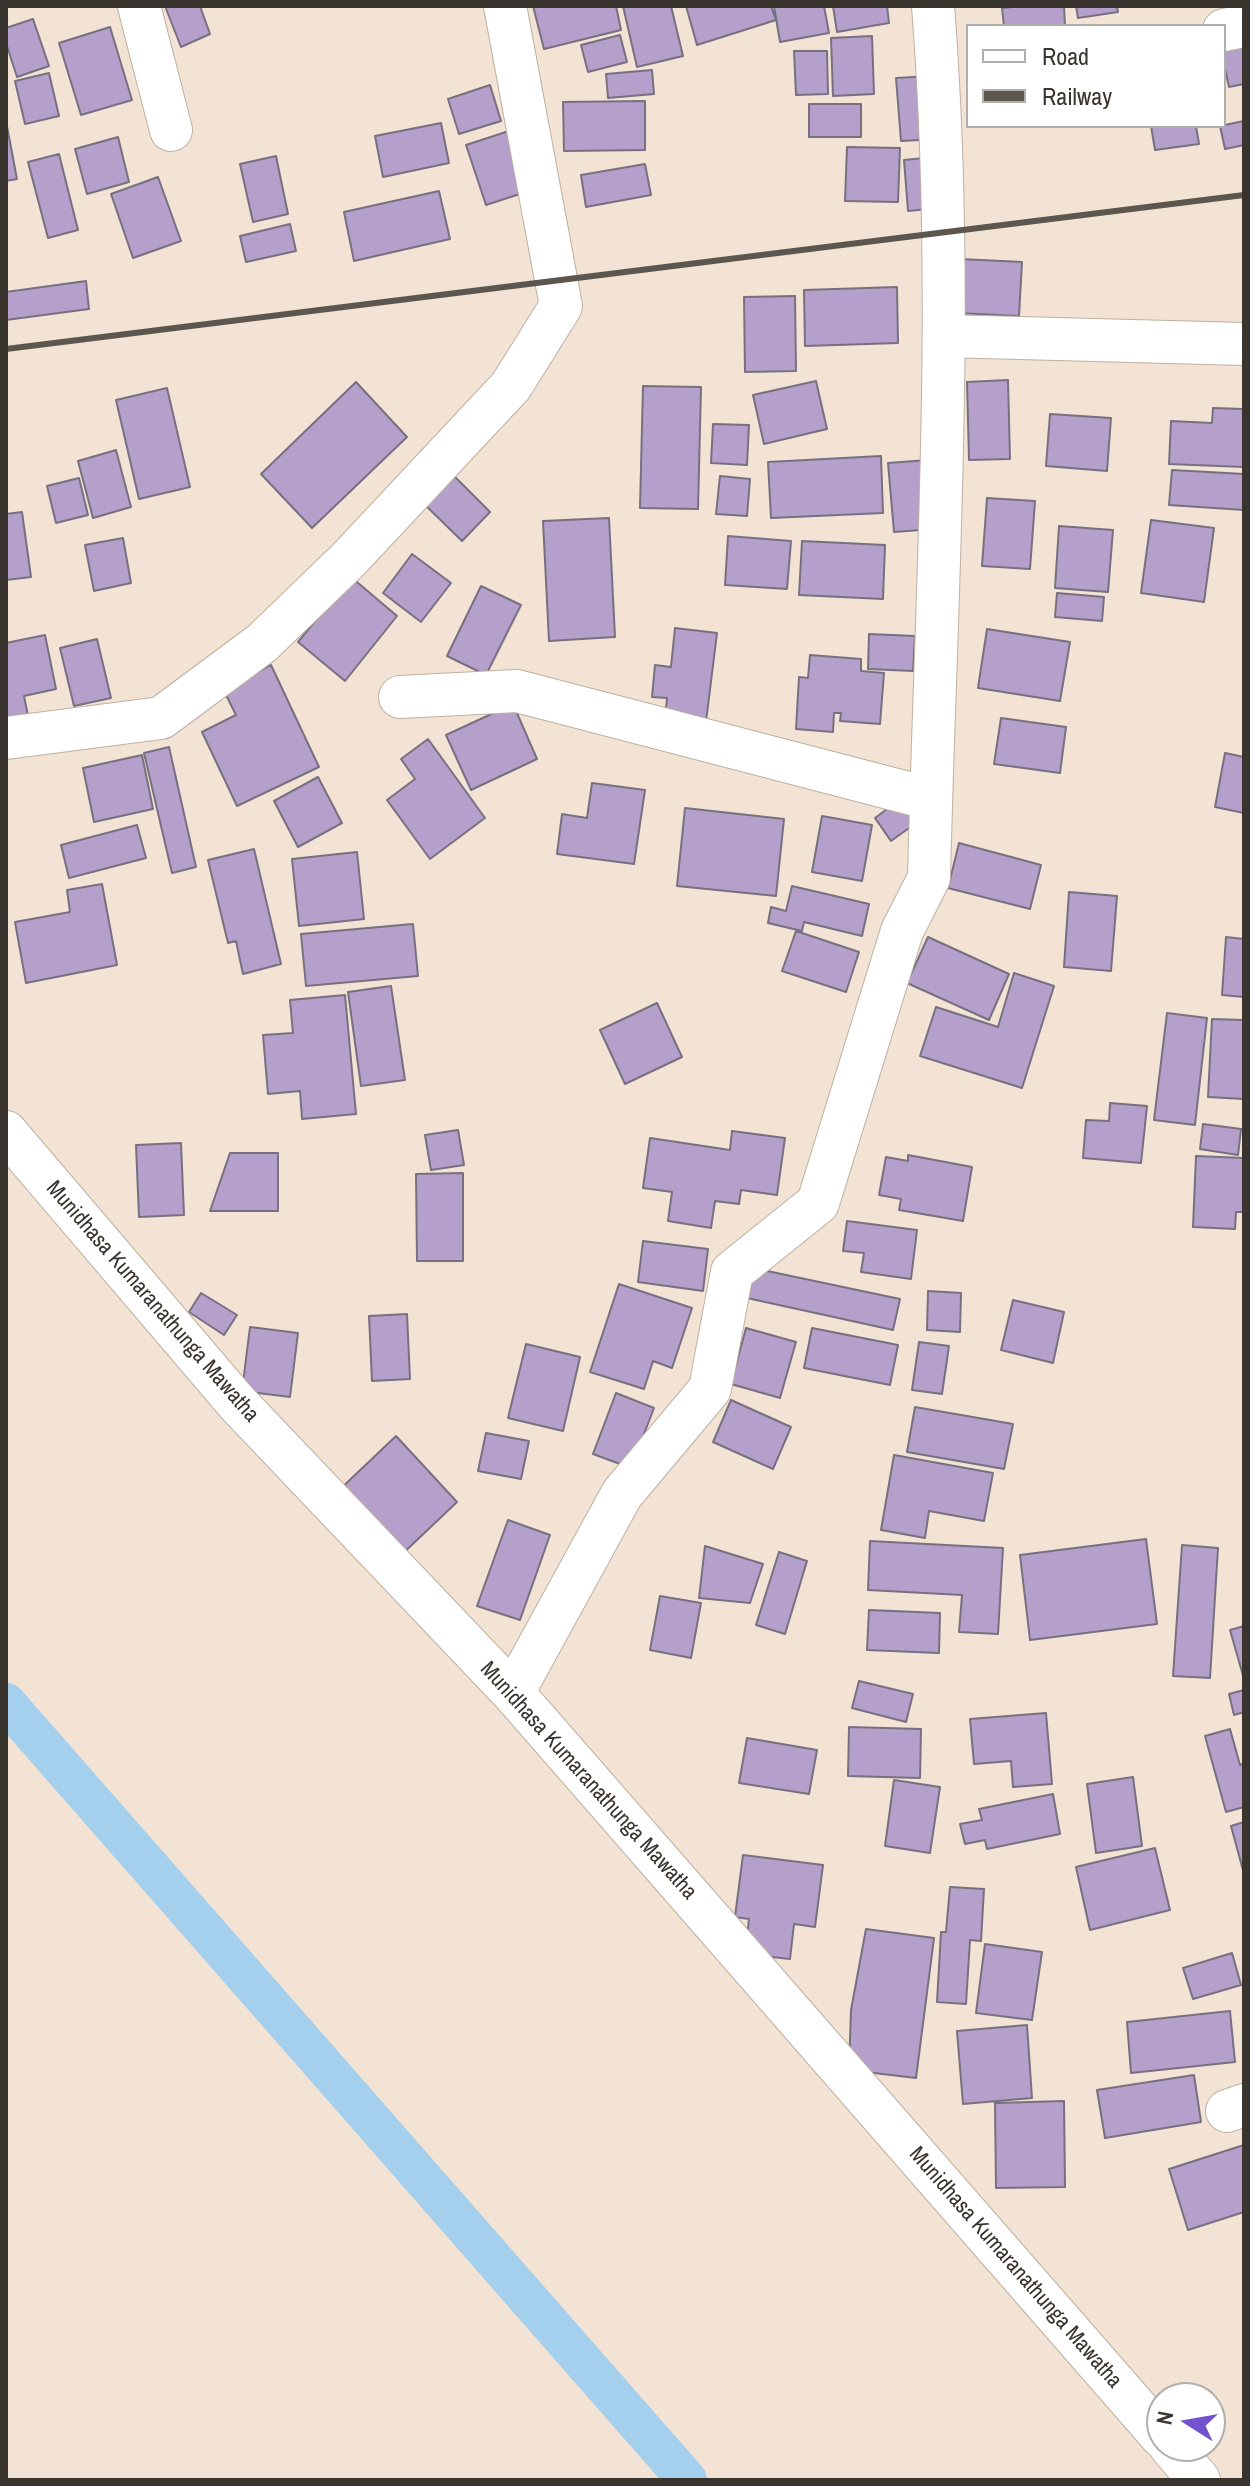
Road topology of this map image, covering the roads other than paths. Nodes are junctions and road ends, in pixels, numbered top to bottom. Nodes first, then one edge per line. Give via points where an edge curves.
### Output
1 (139, 6) edge
2 (505, 6) edge
3 (933, 6) edge
4 (953, 71) edge
5 (171, 130) dead end
6 (944, 336) junction
7 (1244, 344) edge
8 (400, 697) dead end
9 (6, 738) edge
10 (931, 799) junction
11 (6, 1132) edge
12 (513, 1693) junction
13 (1146, 2419) edge
14 (1184, 2462) edge
15 (1199, 2480) edge

1 - 5 street
2 - 9 street via 561,306 511,386 349,559 262,643 161,718
3 - 4 street
4 - 6 street
6 - 7 street
6 - 10 street
8 - 10 street via 517,691
10 - 12 street via 929,878 902,931 818,1203 732,1272 710,1389 622,1494
11 - 12 street, Munidhasa Kumaranathunga Mawatha via 237,1403
12 - 13 street, Munidhasa Kumaranathunga Mawatha
14 - 15 street

